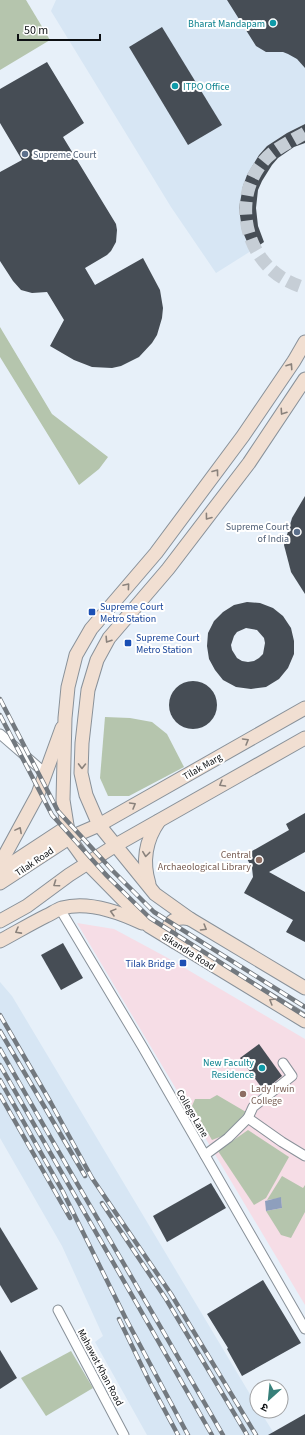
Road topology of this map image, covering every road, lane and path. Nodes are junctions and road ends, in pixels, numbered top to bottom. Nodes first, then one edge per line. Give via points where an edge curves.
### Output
1 (305, 342) edge
2 (305, 379) edge
3 (68, 687) junction
4 (88, 692) junction
5 (305, 708) edge
6 (65, 718) junction
7 (0, 734) edge
8 (305, 738) edge
9 (45, 773) junction
10 (159, 821) junction
11 (99, 825) junction
12 (68, 832) junction
13 (116, 845) junction
14 (0, 864) edge
15 (87, 864) junction
16 (0, 871) edge
17 (0, 883) edge
18 (150, 889) junction
19 (27, 906) junction
20 (60, 909) junction
21 (190, 919) junction
22 (0, 921) edge
23 (36, 921) junction
24 (149, 926) junction
25 (0, 942) edge
26 (175, 942) junction
27 (305, 988) edge
28 (305, 1021) edge
29 (283, 1063) dead end
30 (248, 1118) junction
31 (205, 1155) junction
32 (305, 1156) edge
33 (58, 1310) dead end
34 (305, 1329) edge
35 (124, 1435) edge

3 -> 1 main road via 76,655 91,629 183,518 244,436
2 -> 4 main road via 249,463 168,569 109,638 97,660
3 - 4 main road
3 - 6 main road
4 -> 11 main road via 81,773 86,795
11 -> 5 main road, Tilak Marg
6 - 9 main road
6 - 12 main road via 63,800
7 - 9 street
8 -> 10 main road
14 -> 9 main road via 32,805
10 - 13 main road
10 -> 18 main road via 151,833 145,852
11 - 12 main road, Tilak Marg
11 - 13 main road
12 - 15 main road, Sikandra Road
12 - 16 main road
12 - 17 main road, Tilak Road
13 - 15 main road
13 - 18 main road
15 -> 19 main road
15 - 24 main road, Sikandra Road
18 - 21 main road
19 - 22 main road
19 - 23 main road
20 - 23 main road
24 -> 20 main road via 100,908 83,906
20 - 31 street, College Lane
21 - 26 main road via 176,918 169,926 170,937
21 -> 27 main road
23 -> 25 main road
24 - 26 main road, Sikandra Road
28 -> 26 main road, Sikandra Road
29 - 30 street via 292,1076 253,1107
30 - 31 street via 228,1138
30 - 32 street
31 - 34 street, College Lane
33 - 35 street, Mahawat Khan Road

